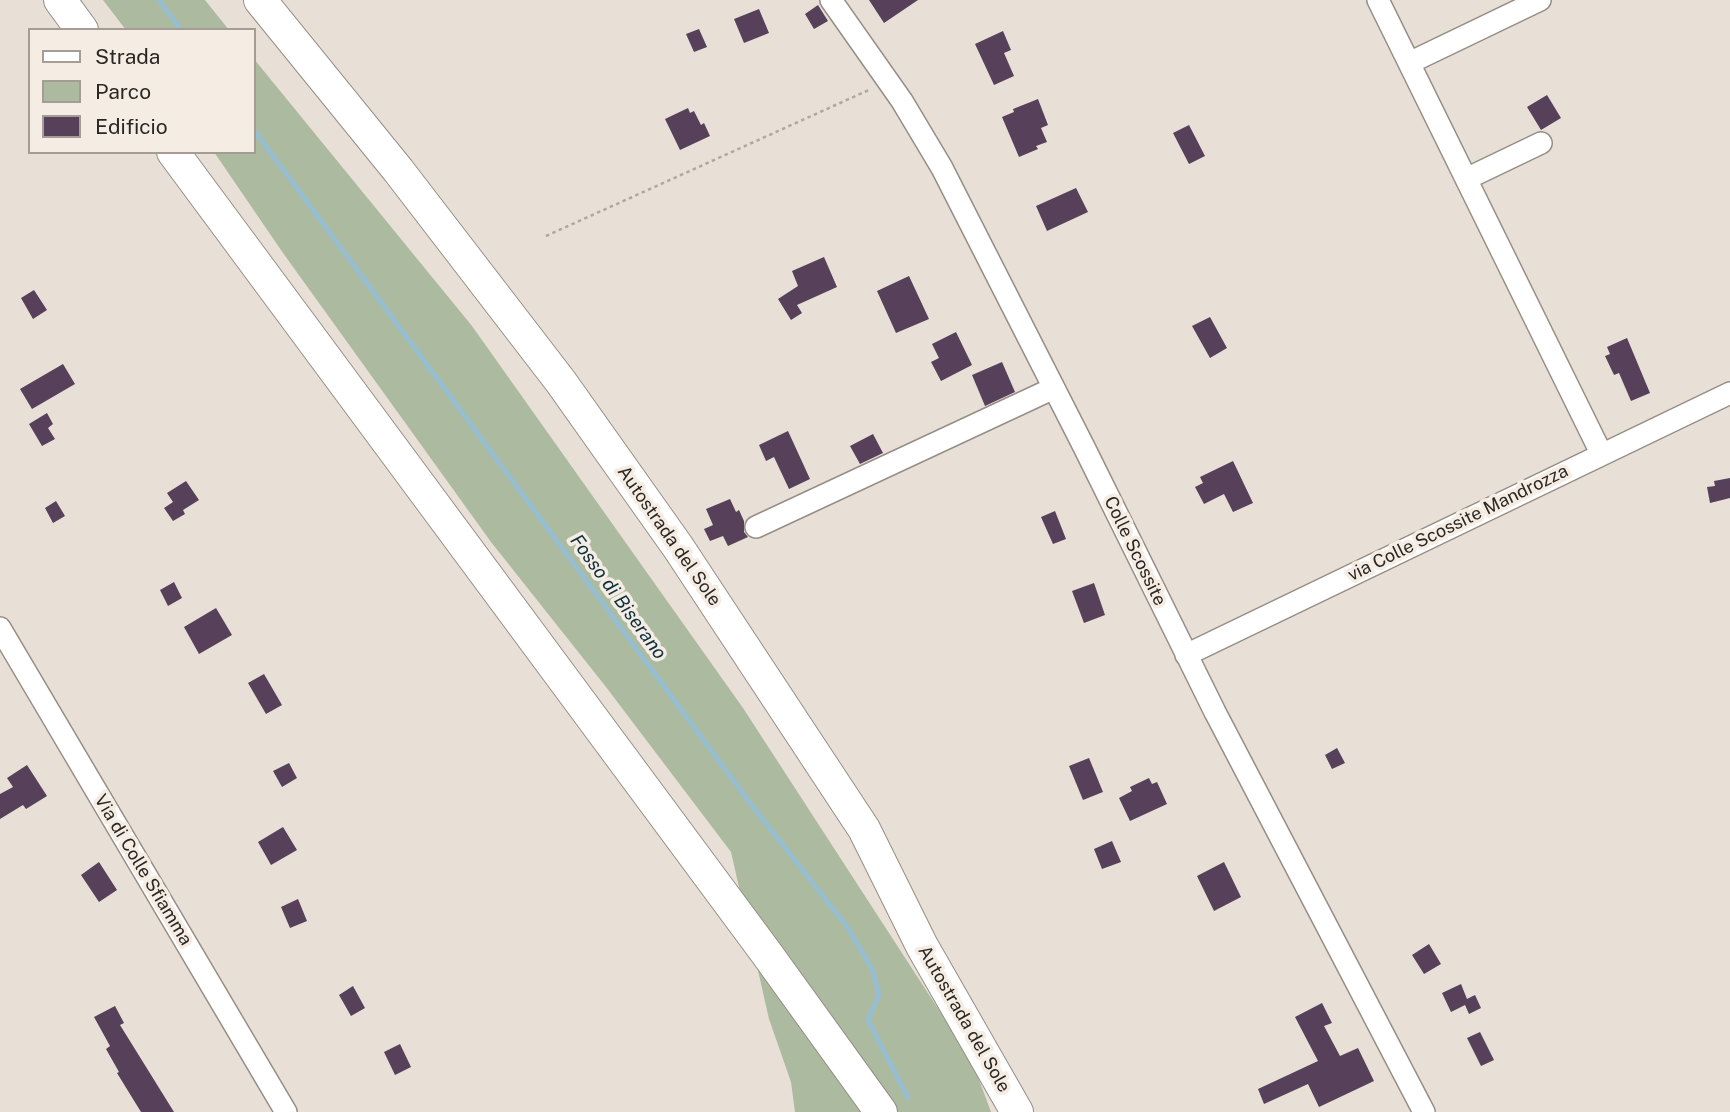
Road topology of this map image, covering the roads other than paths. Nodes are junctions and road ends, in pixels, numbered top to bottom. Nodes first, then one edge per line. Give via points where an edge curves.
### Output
1 (60, 0) edge
2 (260, 0) edge
3 (831, 0) edge
4 (1378, 0) edge
5 (1540, 0) edge
6 (81, 28) edge
7 (1409, 63) junction
8 (1541, 143) dead end
9 (174, 154) edge
10 (1466, 179) junction
11 (1054, 388) junction
12 (1730, 393) edge
13 (1601, 453) junction
14 (756, 527) dead end
15 (0, 628) edge
16 (1186, 655) junction
17 (286, 1112) edge
18 (881, 1112) edge
19 (1017, 1112) edge
20 (1424, 1112) edge

1 - 6 highway
2 - 19 highway, Autostrada del Sole via 553,372 678,547 864,830 922,946
3 - 11 street, Colle Scossite via 889,81 942,168
4 - 7 street
5 - 7 street
7 - 10 street
8 - 10 street
9 - 18 highway
10 - 13 street
11 - 14 street
11 - 16 street, Colle Scossite
12 - 13 street, via Colle Scossite Mandrozza
13 - 16 street, via Colle Scossite Mandrozza
15 - 17 street, Via di Colle Sfiamma
16 - 20 street, Colle Scossite

